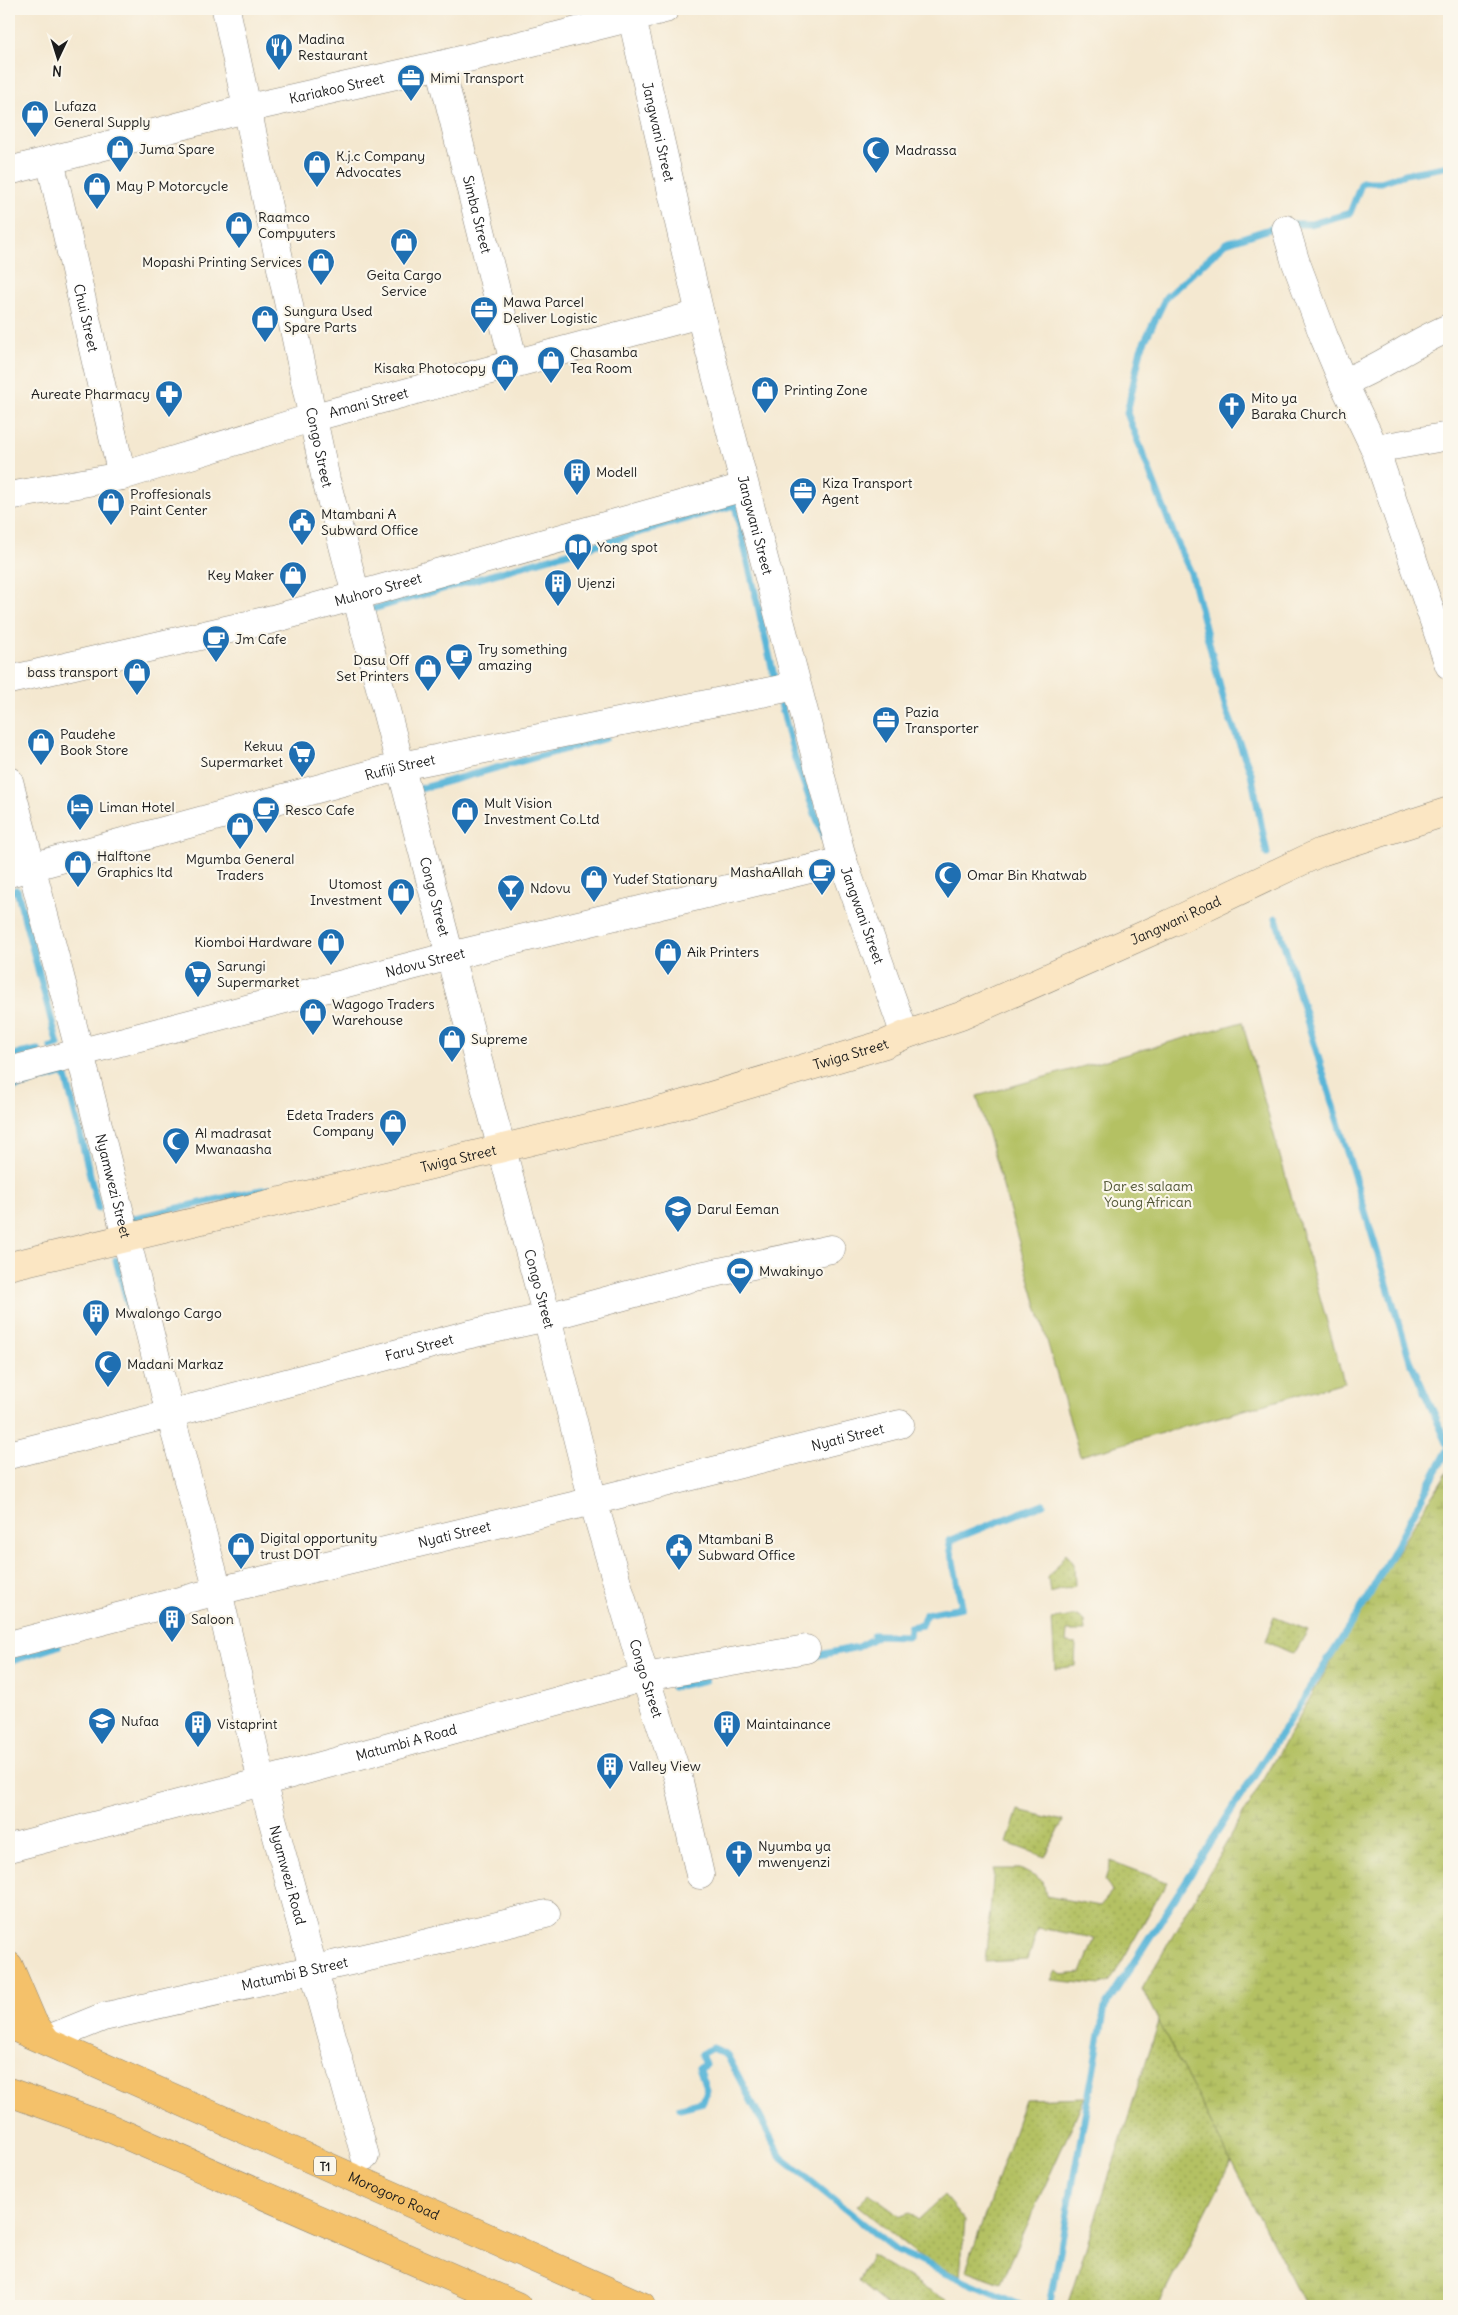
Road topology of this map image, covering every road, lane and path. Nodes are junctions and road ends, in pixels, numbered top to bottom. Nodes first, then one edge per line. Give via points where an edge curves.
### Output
1 (226, 9) edge
2 (665, 9) edge
3 (631, 13) edge
4 (440, 65) junction
5 (249, 108) junction
6 (50, 160) junction
7 (9, 171) edge
8 (1286, 229) dead end
9 (700, 314) junction
10 (1449, 328) edge
11 (514, 362) junction
12 (1343, 382) junction
13 (311, 418) junction
14 (1449, 436) edge
15 (1375, 450) junction
16 (122, 476) junction
17 (744, 487) junction
18 (9, 496) edge
19 (356, 595) junction
20 (1449, 665) edge
21 (9, 680) edge
22 (796, 686) junction
23 (401, 766) junction
24 (9, 781) edge
25 (1449, 811) edge
26 (843, 861) junction
27 (20, 871) edge
28 (450, 956) junction
29 (905, 1035) junction
30 (80, 1053) junction
31 (9, 1071) edge
32 (500, 1148) junction
33 (124, 1237) junction
34 (831, 1249) dead end
35 (9, 1266) edge
36 (547, 1317) junction
37 (170, 1414) junction
38 (900, 1424) dead end
39 (9, 1455) edge
40 (593, 1501) junction
41 (218, 1590) junction
42 (9, 1645) edge
43 (806, 1650) dead end
44 (645, 1677) junction
45 (262, 1782) junction
46 (9, 1848) edge
47 (700, 1875) dead end
48 (546, 1914) dead end
49 (9, 1966) edge
50 (315, 1969) junction
51 (9, 2025) edge
52 (46, 2040) junction
53 (9, 2092) edge
54 (365, 2156) dead end
55 (517, 2306) edge
56 (642, 2306) edge

1 - 5 street, Congo Street
2 - 3 street, Kariakoo Street
3 - 4 street, Kariakoo Street
3 - 9 street, Jangwani Street
4 - 5 street, Kariakoo Street
4 - 11 street, Simba Street
5 - 6 street, Kariakoo Street
5 - 13 street, Congo Street
6 - 7 street, Kariakoo Street
6 - 16 street, Chui Street
8 - 12 street
9 - 11 street, Amani Street
9 - 17 street, Jangwani Street
10 - 12 street
11 - 13 street, Amani Street
12 - 15 street
13 - 16 street, Amani Street
13 - 19 street, Congo Street
14 - 15 street
15 - 20 street
16 - 18 street, Amani Street
17 - 19 street, Muhoro Street
17 - 22 street, Jangwani Street
19 - 21 street, Muhoro Street via 273,619
19 - 23 street, Congo Street
22 - 23 street, Rufiji Street
22 - 26 street, Jangwani Street
23 - 27 street, Rufiji Street
23 - 28 street, Congo Street
24 - 27 street, Nyamwezi Street
25 - 29 street, Jangwani Road via 1321,852 961,1016
26 - 28 street, Ndovu Street
26 - 29 street, Jangwani Street
27 - 30 street, Nyamwezi Street
28 - 30 street, Ndovu Street
28 - 32 street, Congo Street
29 - 32 street, Twiga Street via 885,1044 670,1108
30 - 31 street, Ndovu Street
30 - 33 street, Nyamwezi Street
32 - 33 street, Twiga Street
32 - 36 street, Congo Street
33 - 35 street, Twiga Street
33 - 37 street, Nyamwezi Street
34 - 36 street, Faru Street via 690,1278
36 - 37 street, Faru Street via 466,1335
36 - 40 street, Congo Street
37 - 39 street, Faru Street
37 - 41 street, Nyamwezi Street
38 - 40 street, Nyati Street
40 - 41 street, Nyati Street
40 - 44 street, Congo Street
41 - 42 street, Nyati Street
41 - 45 street, Nyamwezi Road
43 - 44 street, Matumbi A Road
44 - 45 street, Matumbi A Road
44 - 47 street, Congo Street via 678,1777
45 - 46 street, Matumbi A Road
45 - 50 street, Nyamwezi Road
48 - 50 street, Matumbi B Street
49 - 52 highway via 33,2022
50 - 52 street, Matumbi B Street via 103,2018
50 - 54 street, Nyamwezi Road
51 - 52 highway, Morogoro Road / T1
52 - 56 highway, Morogoro Road / T1
53 - 55 highway via 107,2127

